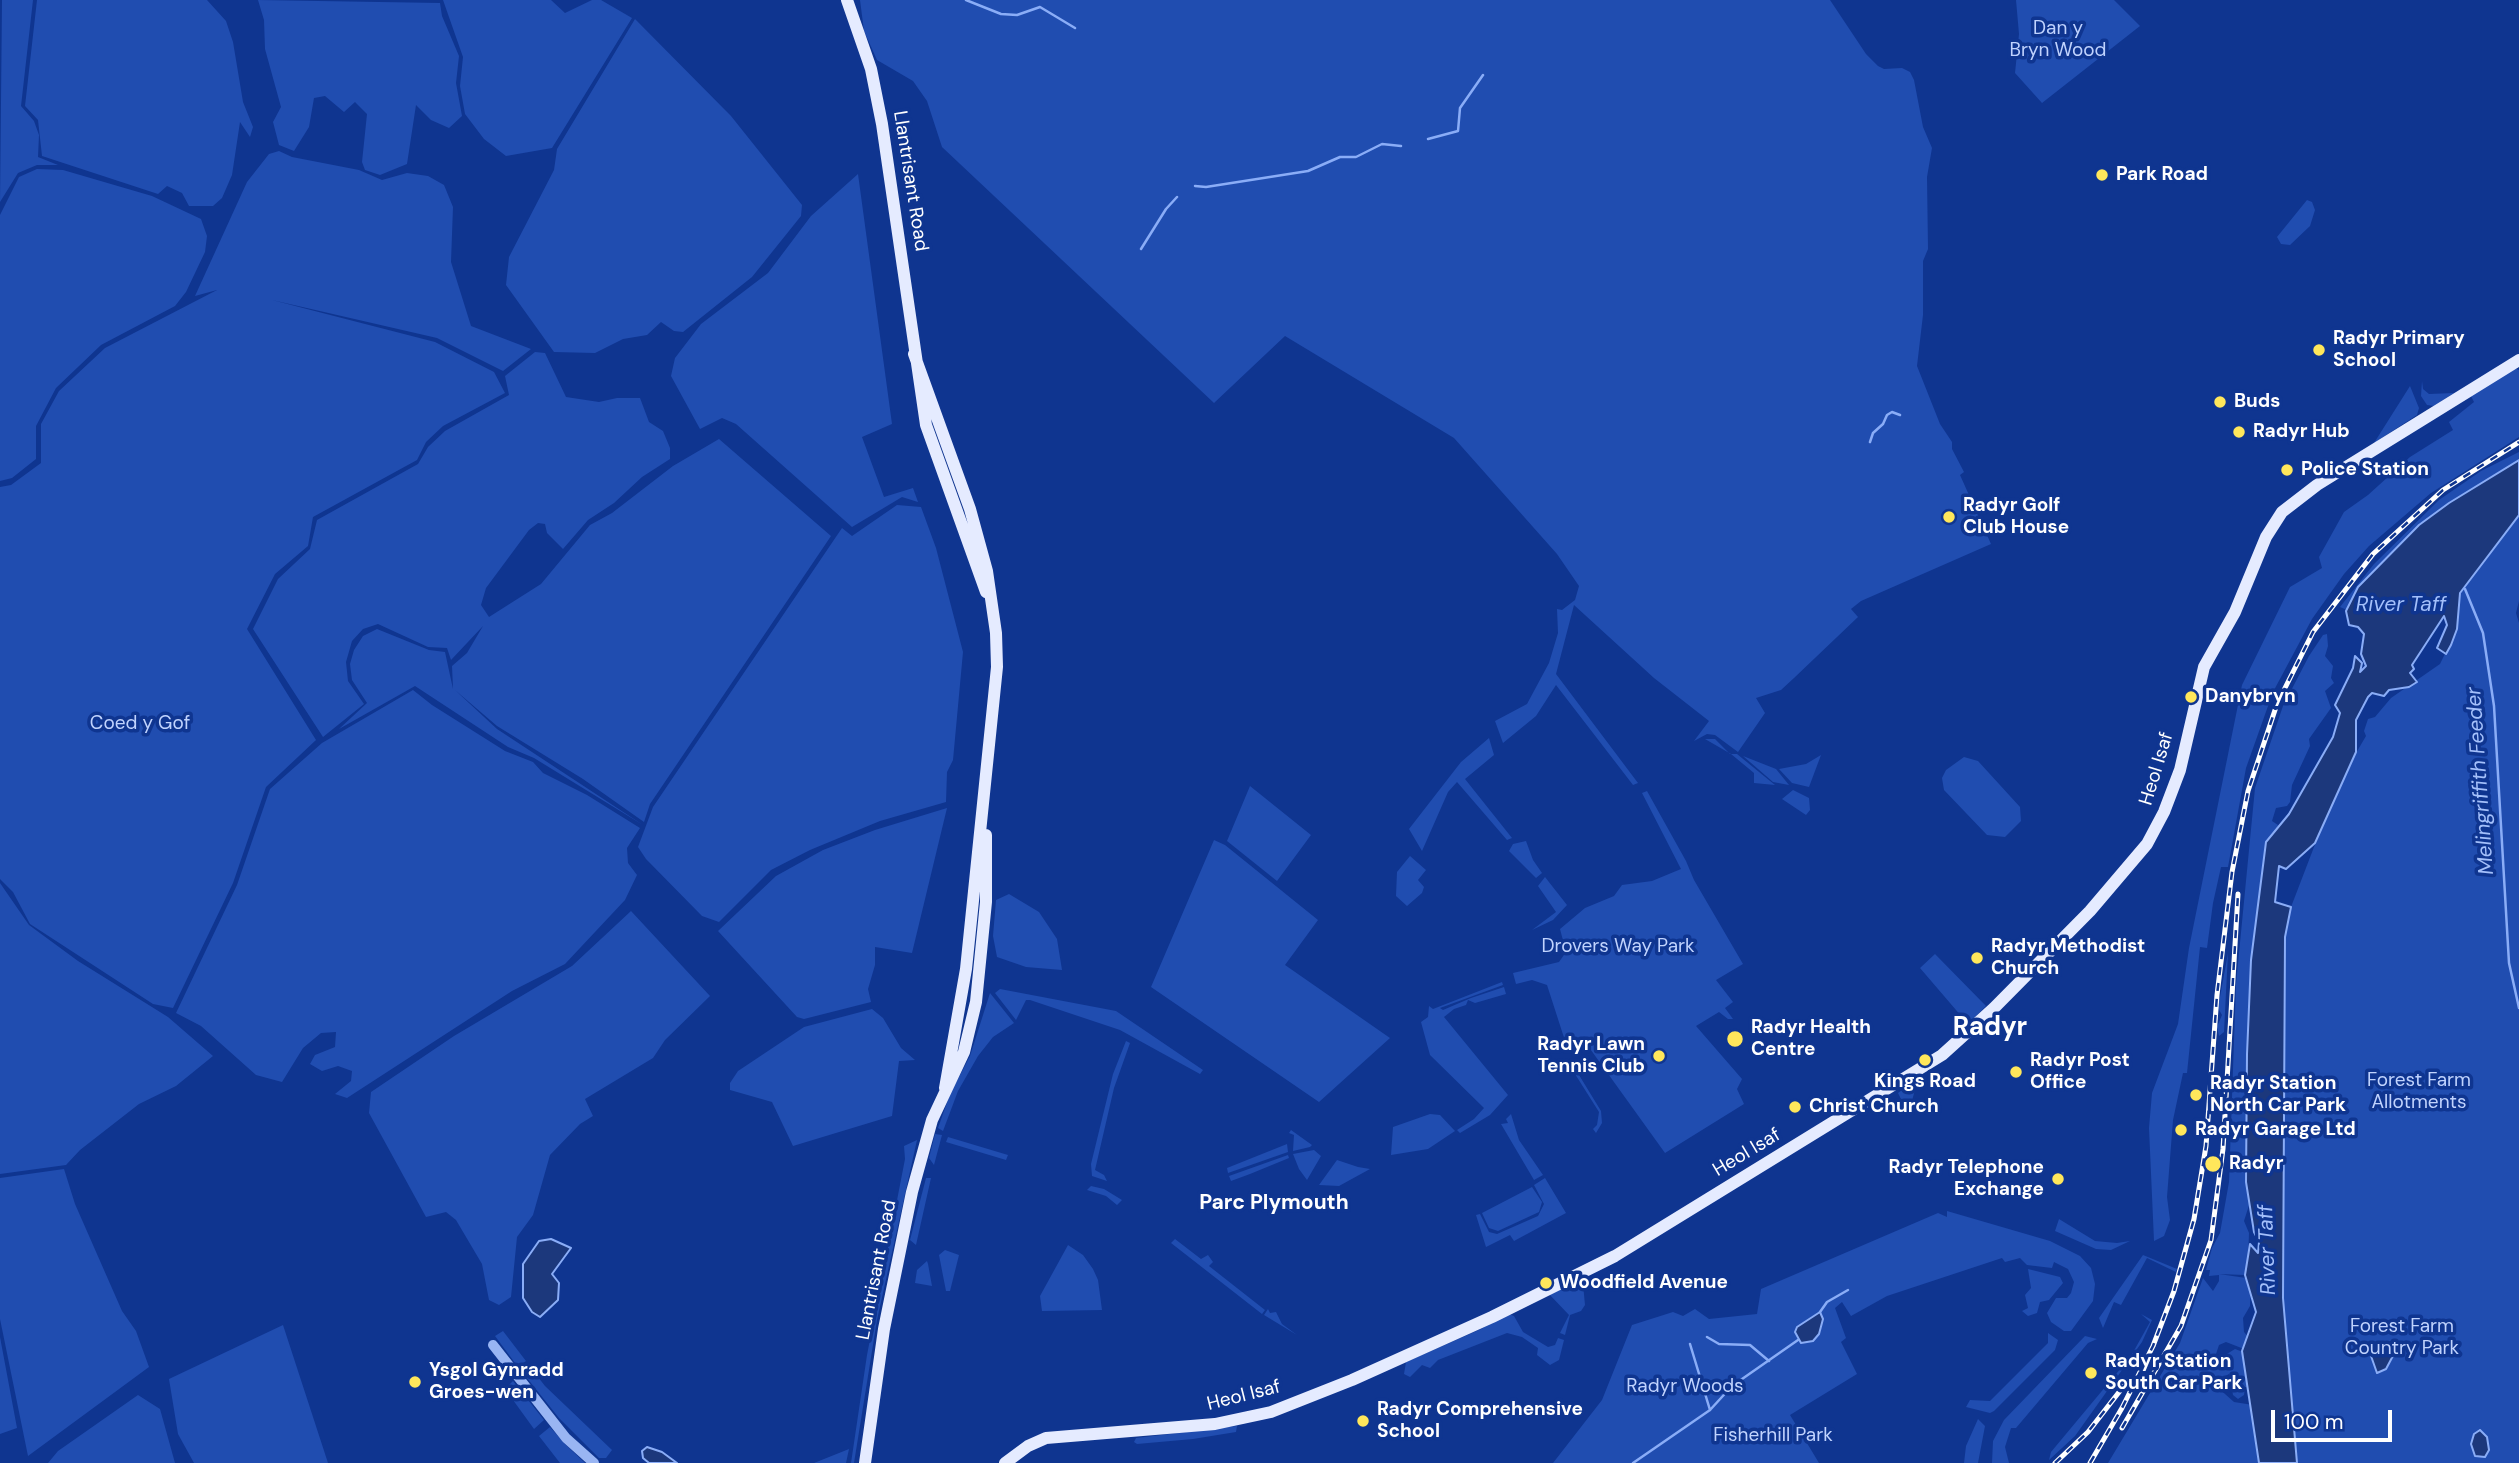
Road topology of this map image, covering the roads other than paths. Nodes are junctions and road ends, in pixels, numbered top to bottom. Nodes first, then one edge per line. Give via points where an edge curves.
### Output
1 (847, 0) edge
2 (855, 0) edge
3 (854, 18) junction
4 (2519, 360) edge
5 (493, 1345) dead end
6 (594, 1463) edge
7 (865, 1463) edge
8 (1005, 1463) edge

1 - 3 main road, Llantrisant Road
2 - 3 main road, Llantrisant Road
3 - 7 main road, Llantrisant Road via 882,124 914,354 987,570 997,667 966,969 945,1088 932,1120 900,1248
4 - 8 main road, Heol Isaf via 2317,485 2282,512 2204,667 2180,770 2154,833 2136,861 2090,911 1942,1055 1615,1256 1352,1380 1288,1406 1228,1422 1046,1438
5 - 6 street via 566,1438

